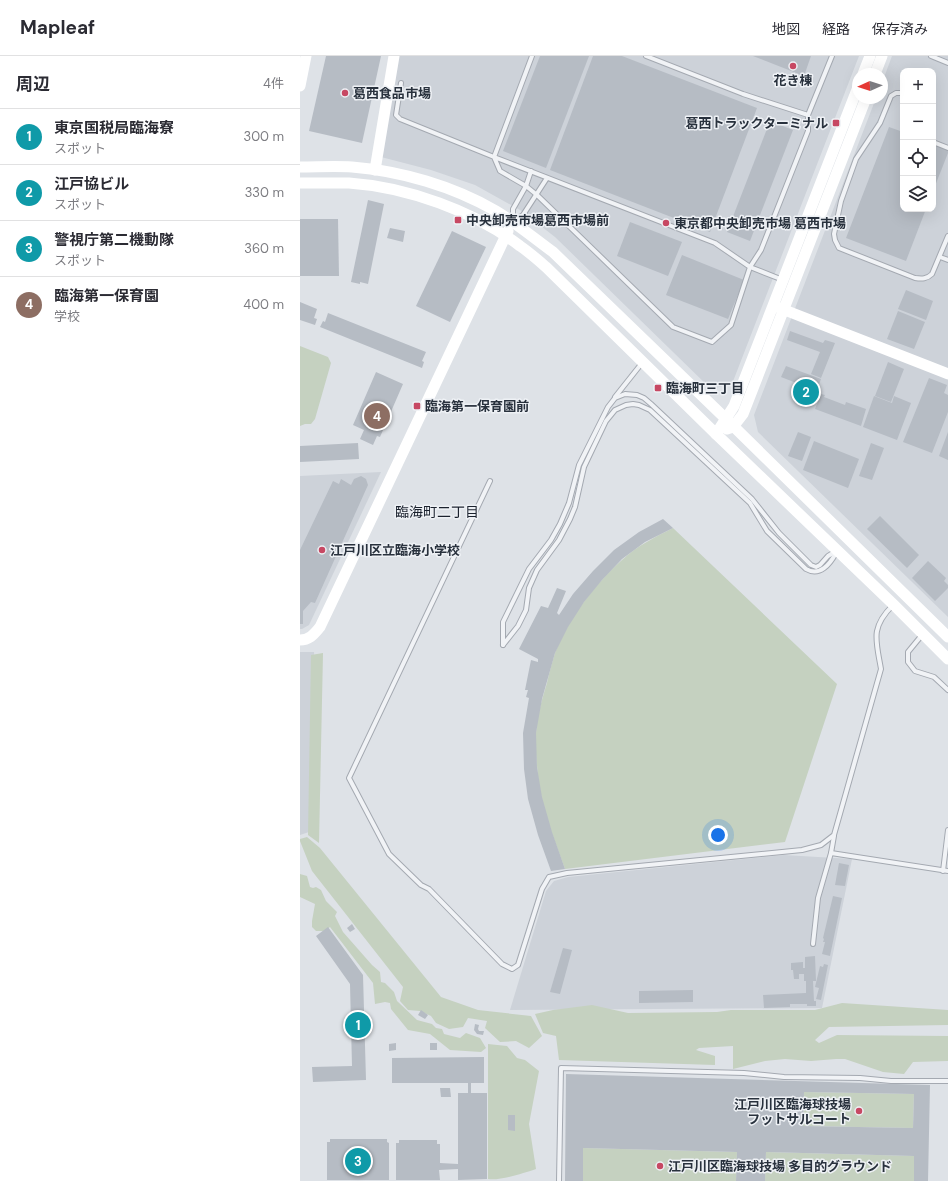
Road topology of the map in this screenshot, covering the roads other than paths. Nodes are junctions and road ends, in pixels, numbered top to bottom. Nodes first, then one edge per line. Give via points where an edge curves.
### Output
1 (306, 56) edge
2 (394, 56) edge
3 (532, 56) edge
4 (646, 56) edge
5 (832, 56) edge
6 (870, 56) edge
7 (882, 56) edge
8 (931, 56) edge
9 (948, 63) edge
10 (865, 68) edge
11 (877, 68) edge
12 (401, 83) dead end
13 (300, 86) edge
14 (900, 93) edge
15 (852, 102) edge
16 (863, 104) edge
17 (808, 115) junction
18 (403, 120) junction
19 (400, 126) dead end
20 (423, 128) junction
21 (420, 134) dead end
22 (442, 136) junction
23 (439, 141) dead end
24 (936, 143) edge
25 (948, 148) edge
26 (494, 157) junction
27 (300, 167) edge
28 (375, 170) junction
29 (531, 171) junction
30 (547, 178) junction
31 (300, 183) edge
32 (526, 186) junction
33 (537, 195) junction
34 (512, 222) junction
35 (506, 236) junction
36 (948, 236) edge
37 (940, 257) junction
38 (948, 260) edge
39 (750, 267) junction
40 (783, 280) junction
41 (778, 308) junction
42 (644, 362) junction
43 (948, 374) edge
44 (611, 402) junction
45 (725, 418) junction
46 (733, 427) junction
47 (716, 434) junction
48 (490, 481) dead end
49 (847, 538) junction
50 (837, 551) junction
51 (894, 605) junction
52 (922, 634) junction
53 (948, 637) edge
54 (300, 640) edge
55 (948, 659) edge
56 (948, 690) edge
57 (948, 830) edge
58 (834, 836) junction
59 (831, 854) junction
60 (943, 871) junction
61 (948, 872) edge
62 (813, 944) dead end
63 (948, 1081) edge
64 (559, 1181) edge

1 - 13 street
2 - 28 street
3 - 26 lane
4 - 17 lane via 743,94
5 - 17 lane
6 - 10 street
7 - 11 street
8 - 9 lane
12 - 18 lane via 396,115
14 - 37 lane via 891,96 880,123 856,159 841,201 834,240 839,248 915,278 929,277
15 - 40 street
16 - 41 street
17 - 39 lane via 808,131 761,250
18 - 19 lane
18 - 20 lane
20 - 21 lane
20 - 22 lane
22 - 23 lane
22 - 26 lane
24 - 25 lane
26 - 29 lane
26 - 32 lane via 500,171
27 - 28 street via 351,167
28 - 34 street via 446,188 472,198
29 - 30 lane
29 - 32 lane
30 - 33 lane
30 - 39 lane via 714,243
31 - 35 street via 350,183 422,197 464,213
32 - 33 lane
32 - 34 lane via 513,209
33 - 34 lane via 523,215
33 - 39 lane via 673,327 712,342 731,325
34 - 35 street
34 - 45 street via 553,252
35 - 42 street via 546,267
35 - 54 street via 320,627 313,636
36 - 37 lane
37 - 38 lane
39 - 40 lane
40 - 41 street
41 - 43 street
41 - 45 street via 734,406
41 - 46 street via 743,414
42 - 44 lane
42 - 47 street
44 - 50 lane via 625,394 644,398 752,499 779,533 811,565 820,565
44 - 50 lane via 579,465 569,503 560,524 529,569 503,622 503,645 518,626 526,610 529,588 537,570 559,540 570,519 584,467 606,421 615,410 626,405 646,407 656,415 750,503 768,531 806,569 813,572 821,571
45 - 46 street
45 - 47 street
46 - 47 street
46 - 49 street
47 - 50 street
48 - 58 lane via 350,778 389,854 421,885 429,889 502,964 512,969 518,965 542,889 549,877 567,873 802,850 821,845
49 - 50 street
49 - 53 street
50 - 51 street
51 - 52 street
51 - 58 lane via 878,624 876,641 881,669
52 - 55 street
52 - 56 lane via 908,652 908,662 915,671 934,677
57 - 60 lane
58 - 59 lane
59 - 60 lane
59 - 62 lane via 818,898
60 - 61 lane
63 - 64 lane via 784,1077 744,1072 561,1068

